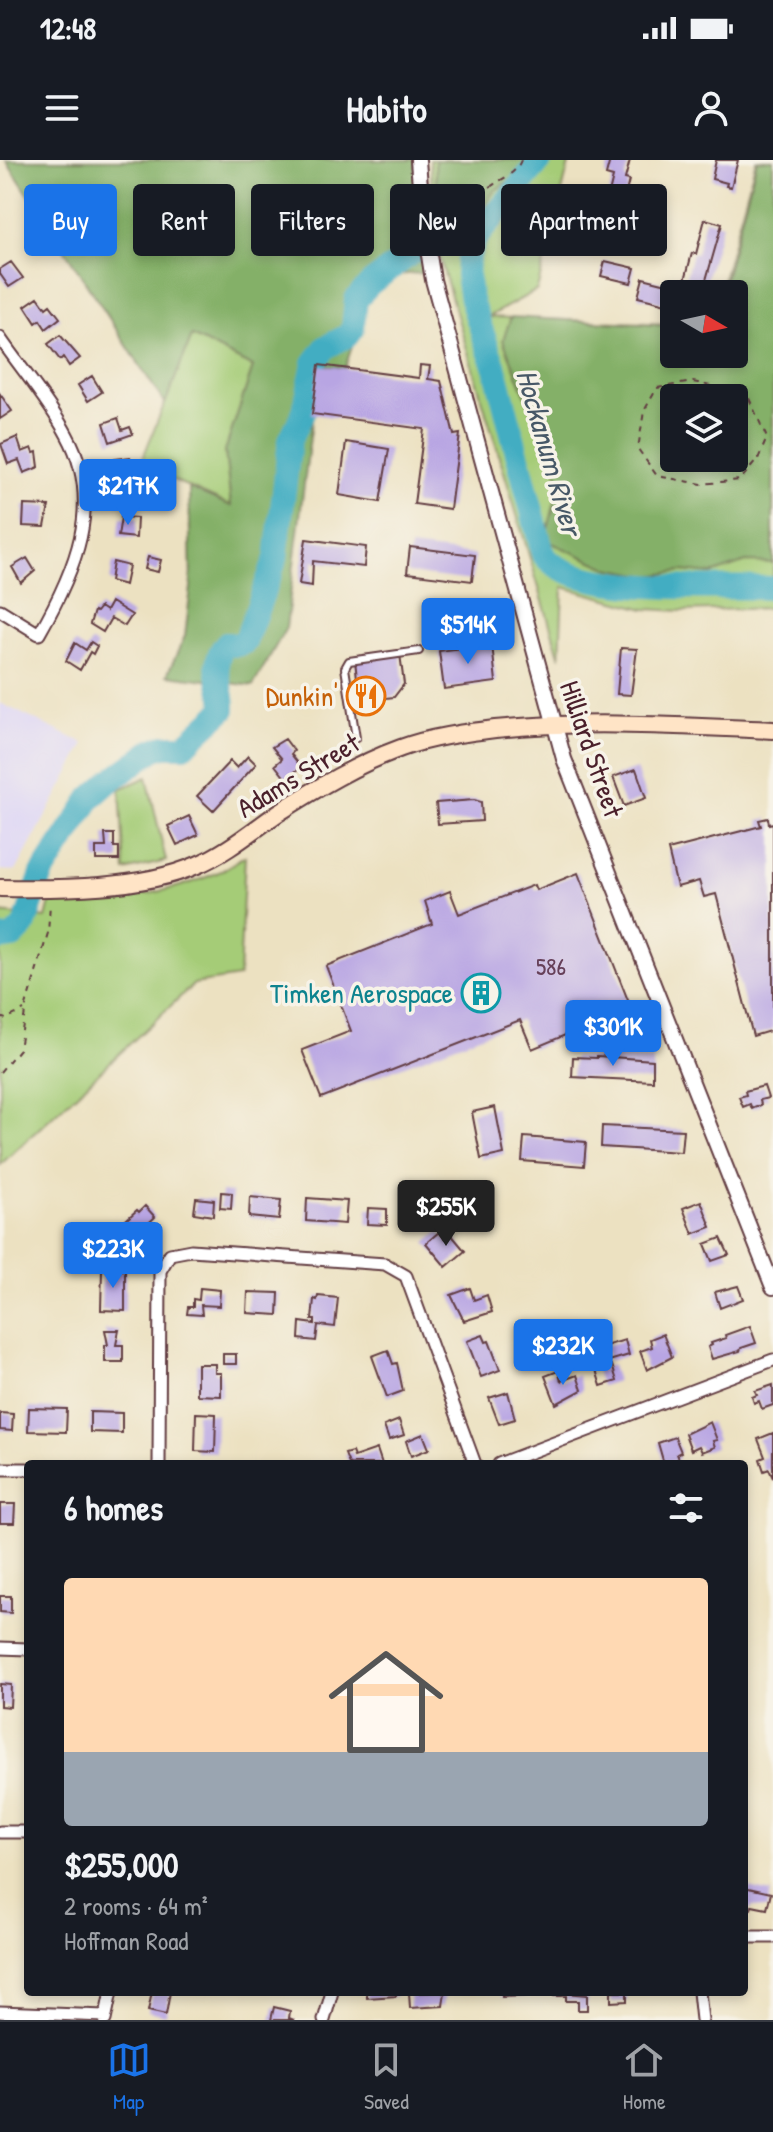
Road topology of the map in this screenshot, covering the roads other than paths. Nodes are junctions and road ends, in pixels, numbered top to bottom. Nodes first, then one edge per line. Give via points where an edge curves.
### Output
1 (418, 160) edge
2 (0, 338) edge
3 (0, 610) edge
4 (419, 651) dead end
5 (554, 724) junction
6 (773, 730) edge
7 (356, 738) dead end
8 (0, 888) edge
9 (773, 1287) edge
10 (773, 1360) edge
11 (159, 1460) edge
12 (474, 1460) edge
13 (510, 1460) edge
14 (0, 1469) edge
15 (24, 1469) edge
16 (0, 1648) edge
17 (24, 1649) edge
18 (0, 1832) edge
19 (24, 1832) edge
20 (748, 1937) edge
21 (773, 1937) edge
22 (110, 1996) edge
23 (331, 1996) edge
24 (699, 1996) edge
25 (0, 2012) edge
26 (105, 2018) edge
27 (324, 2020) edge
28 (702, 2020) edge

1 - 5 street, Hilliard Street via 433,280
2 - 3 street via 68,436 84,503 81,542 64,591 39,634
4 - 7 lane via 349,661 345,668
5 - 6 main road, Adams Street
5 - 8 main road, Adams Street via 437,737 401,748 342,774 198,865 162,878 42,892
5 - 9 street, Hilliard Street
10 - 13 street
11 - 12 street via 160,1271 170,1254 191,1250 385,1264 406,1276
14 - 15 street
16 - 17 street
18 - 19 street
20 - 21 street
22 - 26 street
23 - 27 street
24 - 28 street
25 - 26 street

